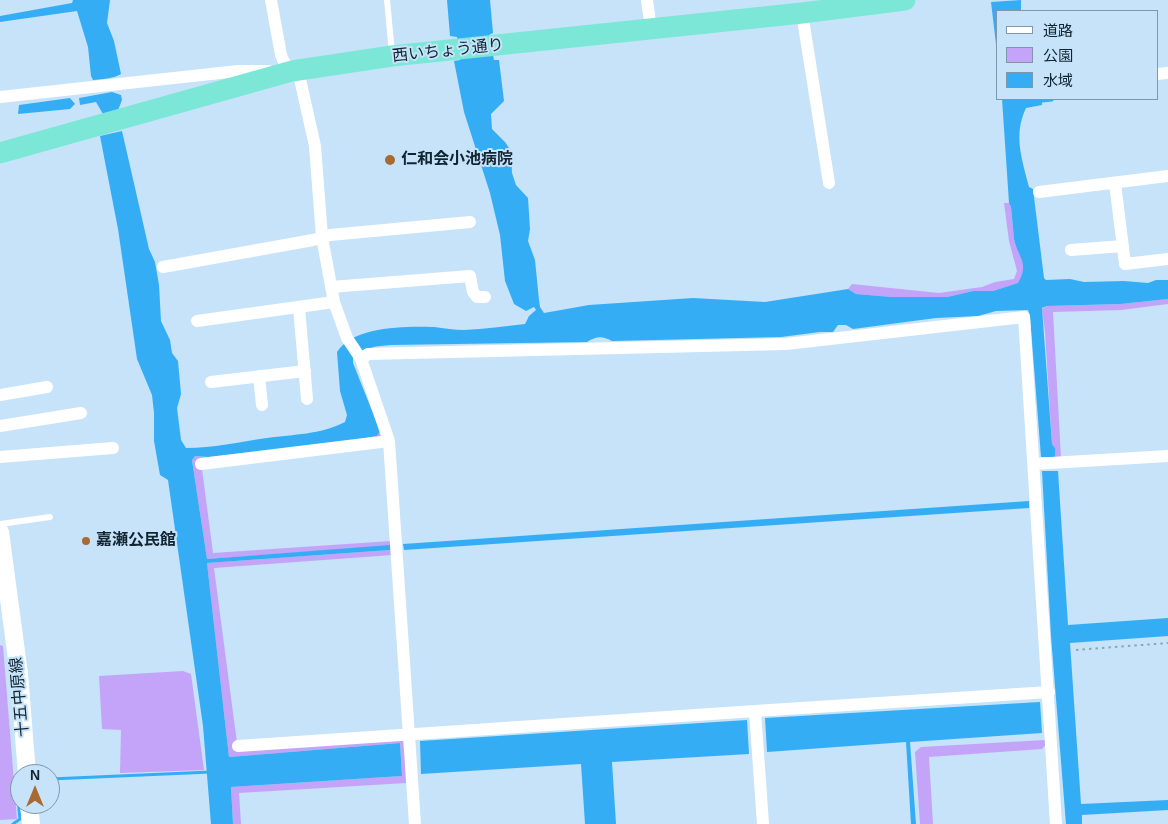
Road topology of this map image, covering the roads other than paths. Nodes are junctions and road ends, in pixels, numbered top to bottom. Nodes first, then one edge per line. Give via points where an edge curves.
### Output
1 (271, 0) edge
2 (387, 0) edge
3 (647, 0) edge
4 (905, 0) edge
5 (802, 13) junction
6 (651, 29) junction
7 (392, 56) junction
8 (292, 70) junction
9 (0, 97) edge
10 (0, 153) edge
11 (1168, 176) edge
12 (829, 183) dead end
13 (1115, 183) junction
14 (1039, 192) dead end
15 (470, 222) dead end
16 (322, 237) junction
17 (1123, 246) junction
18 (1071, 250) dead end
19 (1168, 259) edge
20 (163, 267) dead end
21 (331, 287) junction
22 (485, 297) dead end
23 (334, 302) junction
24 (299, 308) junction
25 (198, 321) dead end
26 (361, 359) junction
27 (305, 371) junction
28 (259, 376) junction
29 (211, 382) dead end
30 (48, 387) dead end
31 (0, 396) edge
32 (307, 399) dead end
33 (262, 405) dead end
34 (81, 413) dead end
35 (0, 426) edge
36 (389, 441) junction
37 (113, 448) dead end
38 (1168, 456) edge
39 (0, 457) edge
40 (201, 464) dead end
41 (1034, 464) junction
42 (50, 517) dead end
43 (0, 524) edge
44 (0, 532) edge
45 (1049, 692) junction
46 (755, 711) junction
47 (409, 734) junction
48 (238, 746) dead end
49 (26, 764) edge
50 (415, 824) edge
51 (762, 824) edge
52 (1056, 824) edge

1 - 8 street via 281,55
2 - 7 lane
3 - 6 street
4 - 5 highway, 西いちょう通り
5 - 6 highway, 西いちょう通り
5 - 12 street
6 - 7 highway, 西いちょう通り
7 - 8 highway, 西いちょう通り
8 - 9 street via 238,71
8 - 10 highway, 西いちょう通り
8 - 16 street via 300,79 315,146
11 - 13 street
13 - 14 street
13 - 17 street
15 - 16 street
16 - 20 street
16 - 21 street
17 - 18 street
17 - 19 street via 1125,264
21 - 22 street via 470,276 473,292 477,297
21 - 23 street
23 - 24 street
23 - 26 street via 347,338
24 - 25 street
24 - 27 street
26 - 36 street
26 - 41 street via 368,354 786,344 1024,317
27 - 28 street
27 - 32 street
28 - 29 street
28 - 33 street
30 - 31 street
34 - 35 street
36 - 40 street
36 - 47 street
37 - 39 street
38 - 41 street
41 - 45 street
42 - 43 lane
44 - 49 main road, 十五中原線
45 - 46 street
45 - 52 street
46 - 47 street
46 - 51 street
47 - 48 street
47 - 50 street

